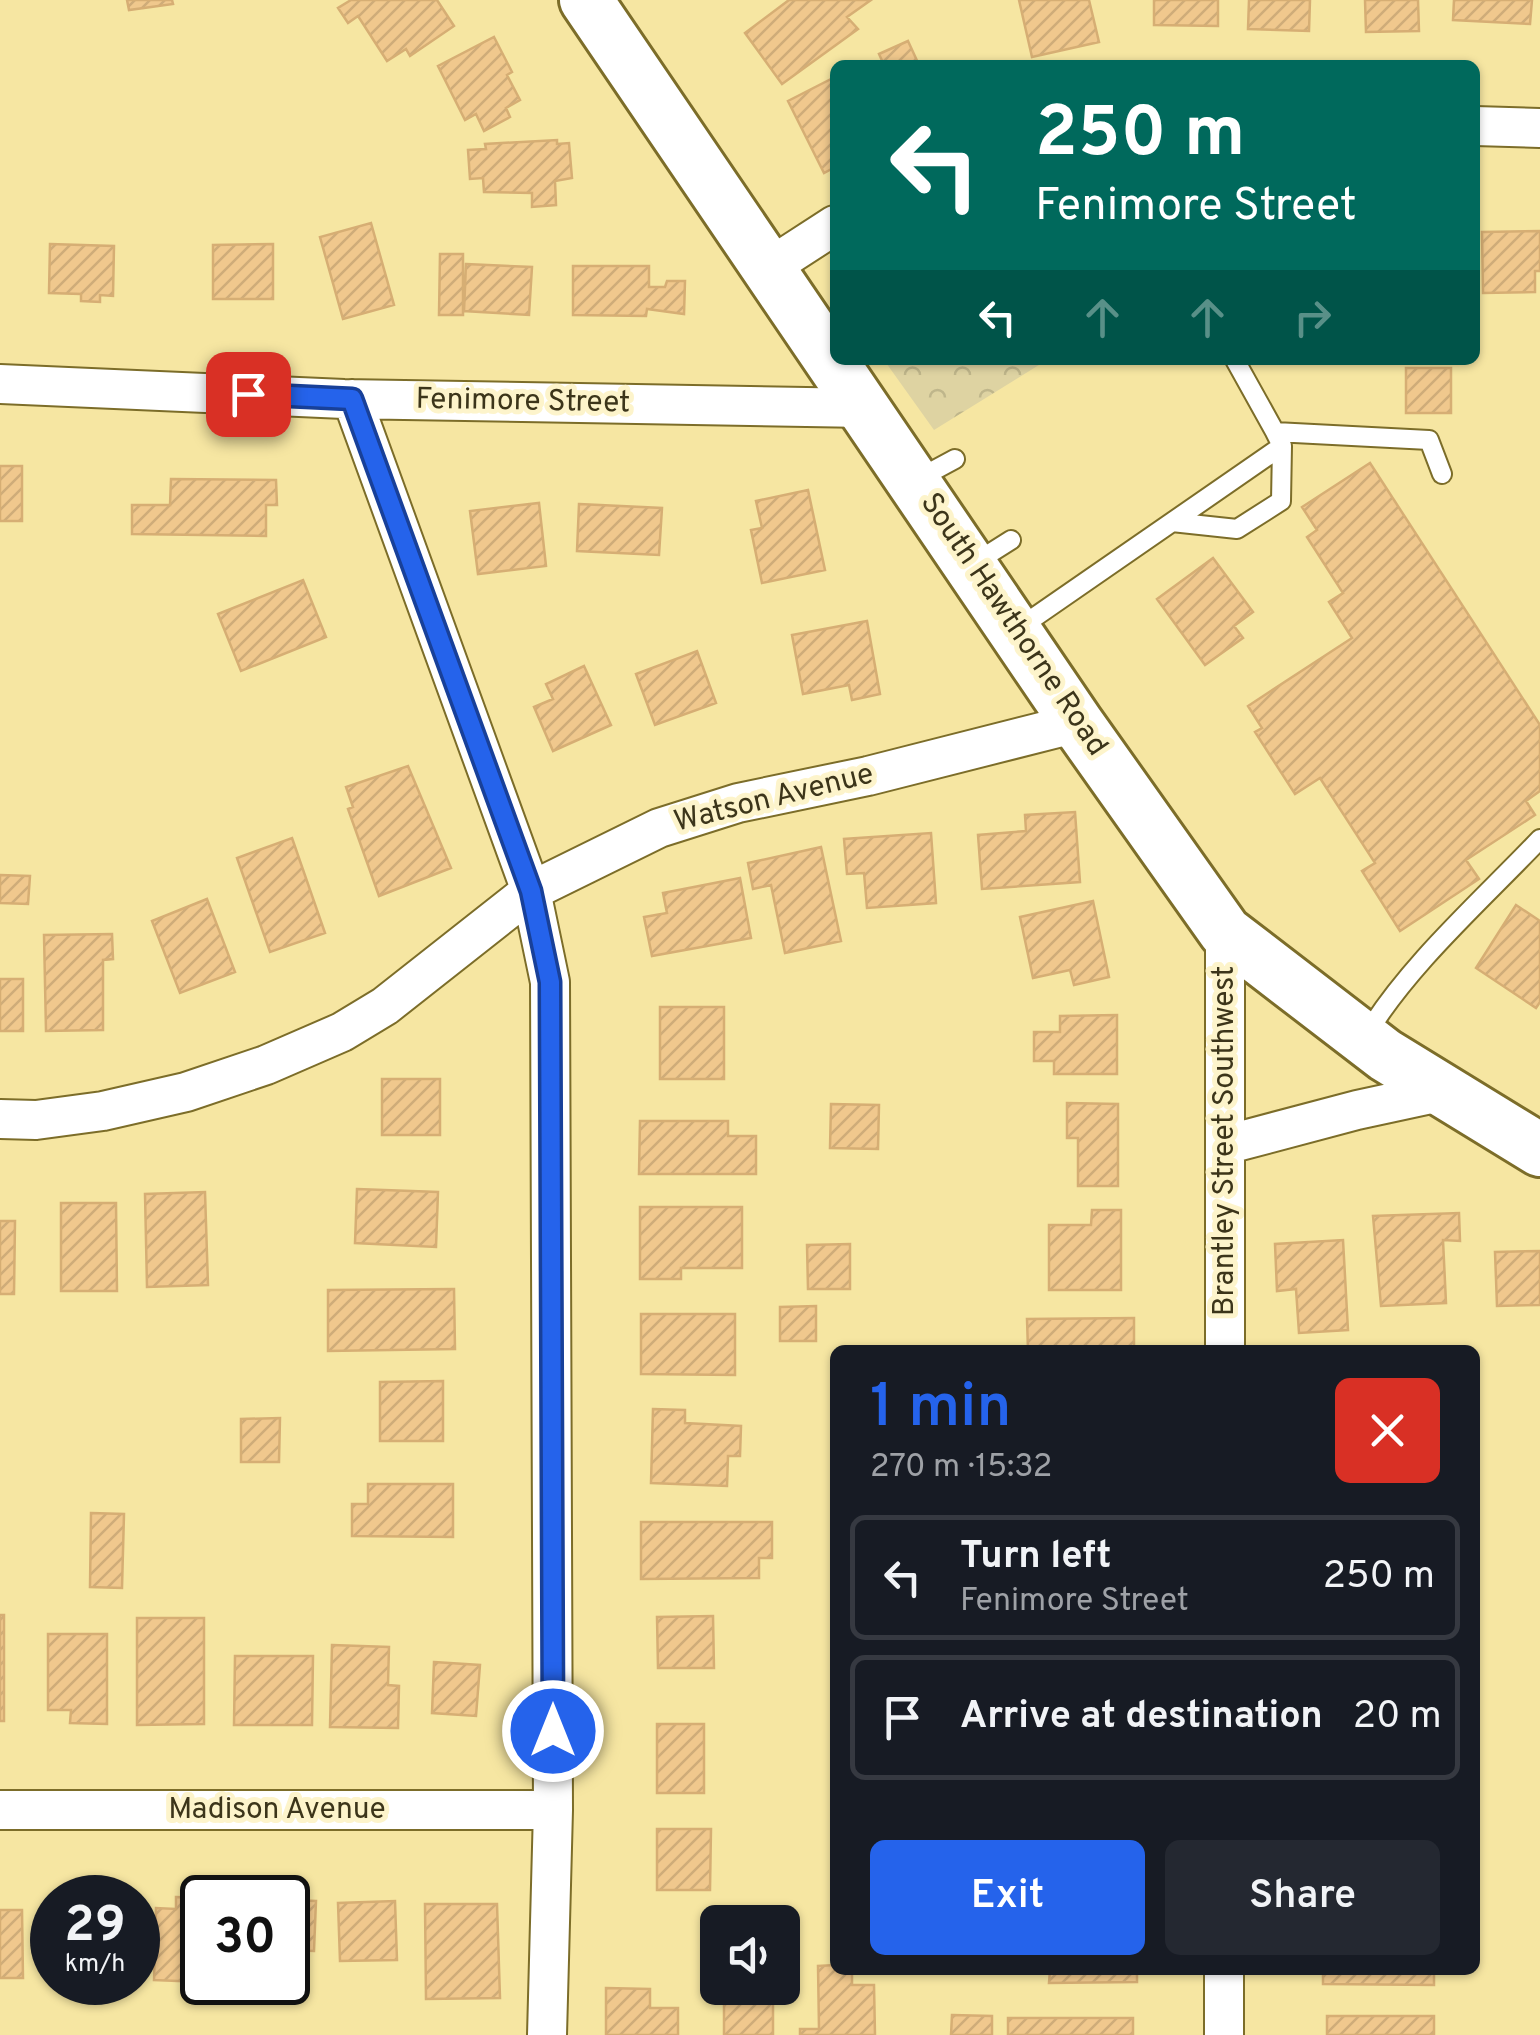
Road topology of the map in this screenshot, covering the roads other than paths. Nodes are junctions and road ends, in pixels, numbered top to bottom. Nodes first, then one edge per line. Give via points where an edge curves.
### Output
1 (586, 0) edge
2 (1480, 126) edge
3 (1540, 128) edge
4 (830, 228) edge
5 (770, 268) junction
6 (830, 356) edge
7 (837, 365) edge
8 (1238, 365) edge
9 (0, 384) edge
10 (352, 399) junction
11 (866, 408) junction
12 (1278, 439) junction
13 (1442, 474) dead end
14 (1172, 522) junction
15 (1016, 630) junction
16 (1078, 723) junction
17 (1540, 839) edge
18 (531, 891) junction
19 (1225, 932) junction
20 (1364, 1038) junction
21 (1445, 1092) junction
22 (0, 1120) edge
23 (1225, 1145) junction
24 (1540, 1150) edge
25 (1225, 1345) edge
26 (0, 1810) edge
27 (553, 1810) junction
28 (1224, 1975) edge
29 (548, 2035) edge
30 (1224, 2035) edge

1 - 5 main road, South Hawthorne Road
2 - 3 street
4 - 5 street
5 - 6 main road, South Hawthorne Road
7 - 11 main road, South Hawthorne Road
8 - 12 lane
9 - 10 street, Fenimore Street
10 - 11 street, Fenimore Street
10 - 18 street
11 - 15 main road, South Hawthorne Road via 935,470 991,553
12 - 13 lane via 1429,440
12 - 14 lane
12 - 14 lane via 1281,502 1237,529
14 - 15 lane
15 - 16 main road, South Hawthorne Road
16 - 18 street, Watson Avenue via 738,803 659,828
16 - 19 main road, South Hawthorne Road
17 - 20 lane via 1448,935
18 - 22 street, Watson Avenue via 385,1006 281,1059 186,1092 102,1111
18 - 27 street via 550,982
19 - 20 main road, South Hawthorne Road
19 - 23 street, Brantley Street Southwest
20 - 21 main road, South Hawthorne Road
21 - 23 street
21 - 24 main road, South Hawthorne Road
23 - 25 street, Brantley Street Southwest
26 - 27 street, Madison Avenue
27 - 29 street
28 - 30 street

